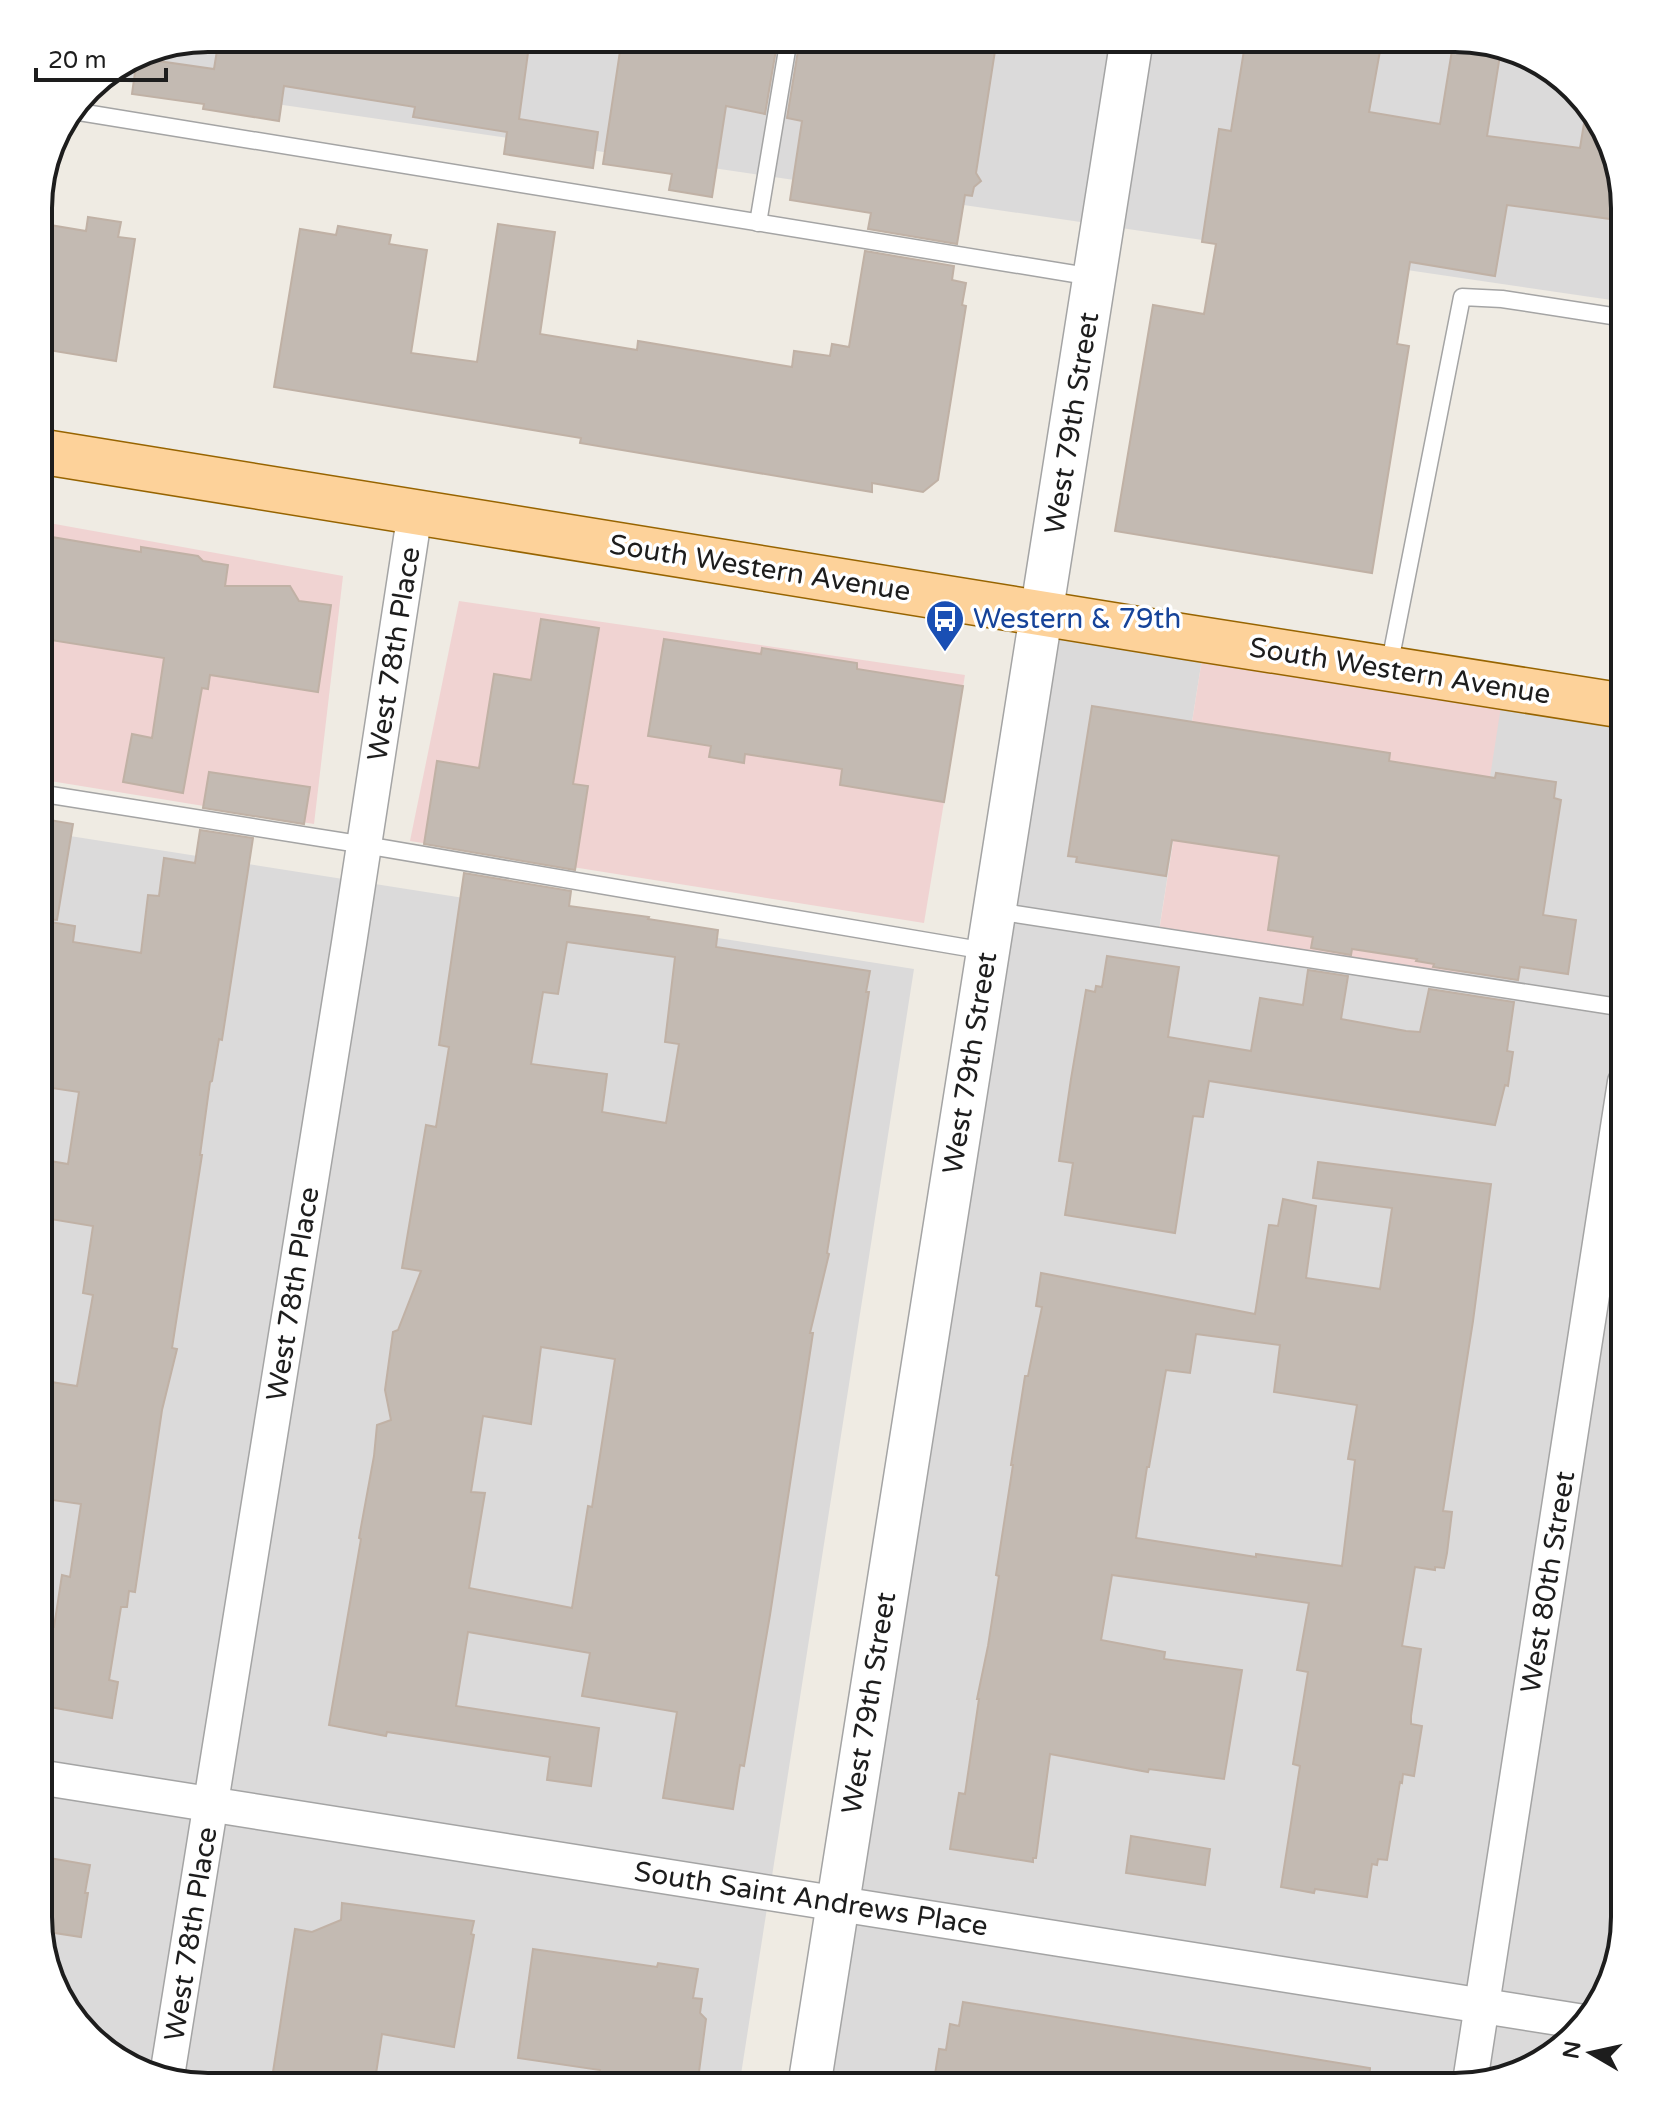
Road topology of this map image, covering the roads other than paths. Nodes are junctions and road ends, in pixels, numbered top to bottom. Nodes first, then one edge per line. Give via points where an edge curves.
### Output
1 (787, 52) edge
2 (1130, 52) edge
3 (85, 113) edge
4 (758, 223) junction
5 (1095, 277) junction
6 (1611, 316) edge
7 (52, 453) edge
8 (415, 512) junction
9 (1041, 613) junction
10 (1388, 669) junction
11 (1611, 704) edge
12 (52, 795) edge
13 (365, 845) junction
14 (991, 931) junction
15 (1611, 1006) edge
16 (1611, 1173) edge
17 (52, 1779) edge
18 (213, 1805) junction
19 (838, 1903) junction
20 (1483, 2006) junction
21 (1551, 2017) edge
22 (168, 2068) edge
23 (1472, 2072) edge
24 (811, 2073) edge

1 - 4 lane
2 - 5 street, West 79th Street
3 - 4 lane
4 - 5 lane
5 - 9 street, West 79th Street
6 - 10 lane via 1462,297
7 - 8 main road, South Western Avenue
8 - 9 main road, South Western Avenue
8 - 13 street, West 78th Place
9 - 10 main road, South Western Avenue
9 - 14 street, West 79th Street
10 - 11 main road, South Western Avenue
12 - 13 lane
13 - 14 lane
13 - 18 street, West 78th Place
14 - 15 lane
14 - 19 street, West 79th Street
16 - 20 street, West 80th Street
17 - 18 street, South Saint Andrews Place
18 - 19 street, South Saint Andrews Place
18 - 22 street, West 78th Place
19 - 20 street, South Saint Andrews Place
19 - 24 street, West 79th Street
20 - 21 street, South Saint Andrews Place
20 - 23 street, West 80th Street

